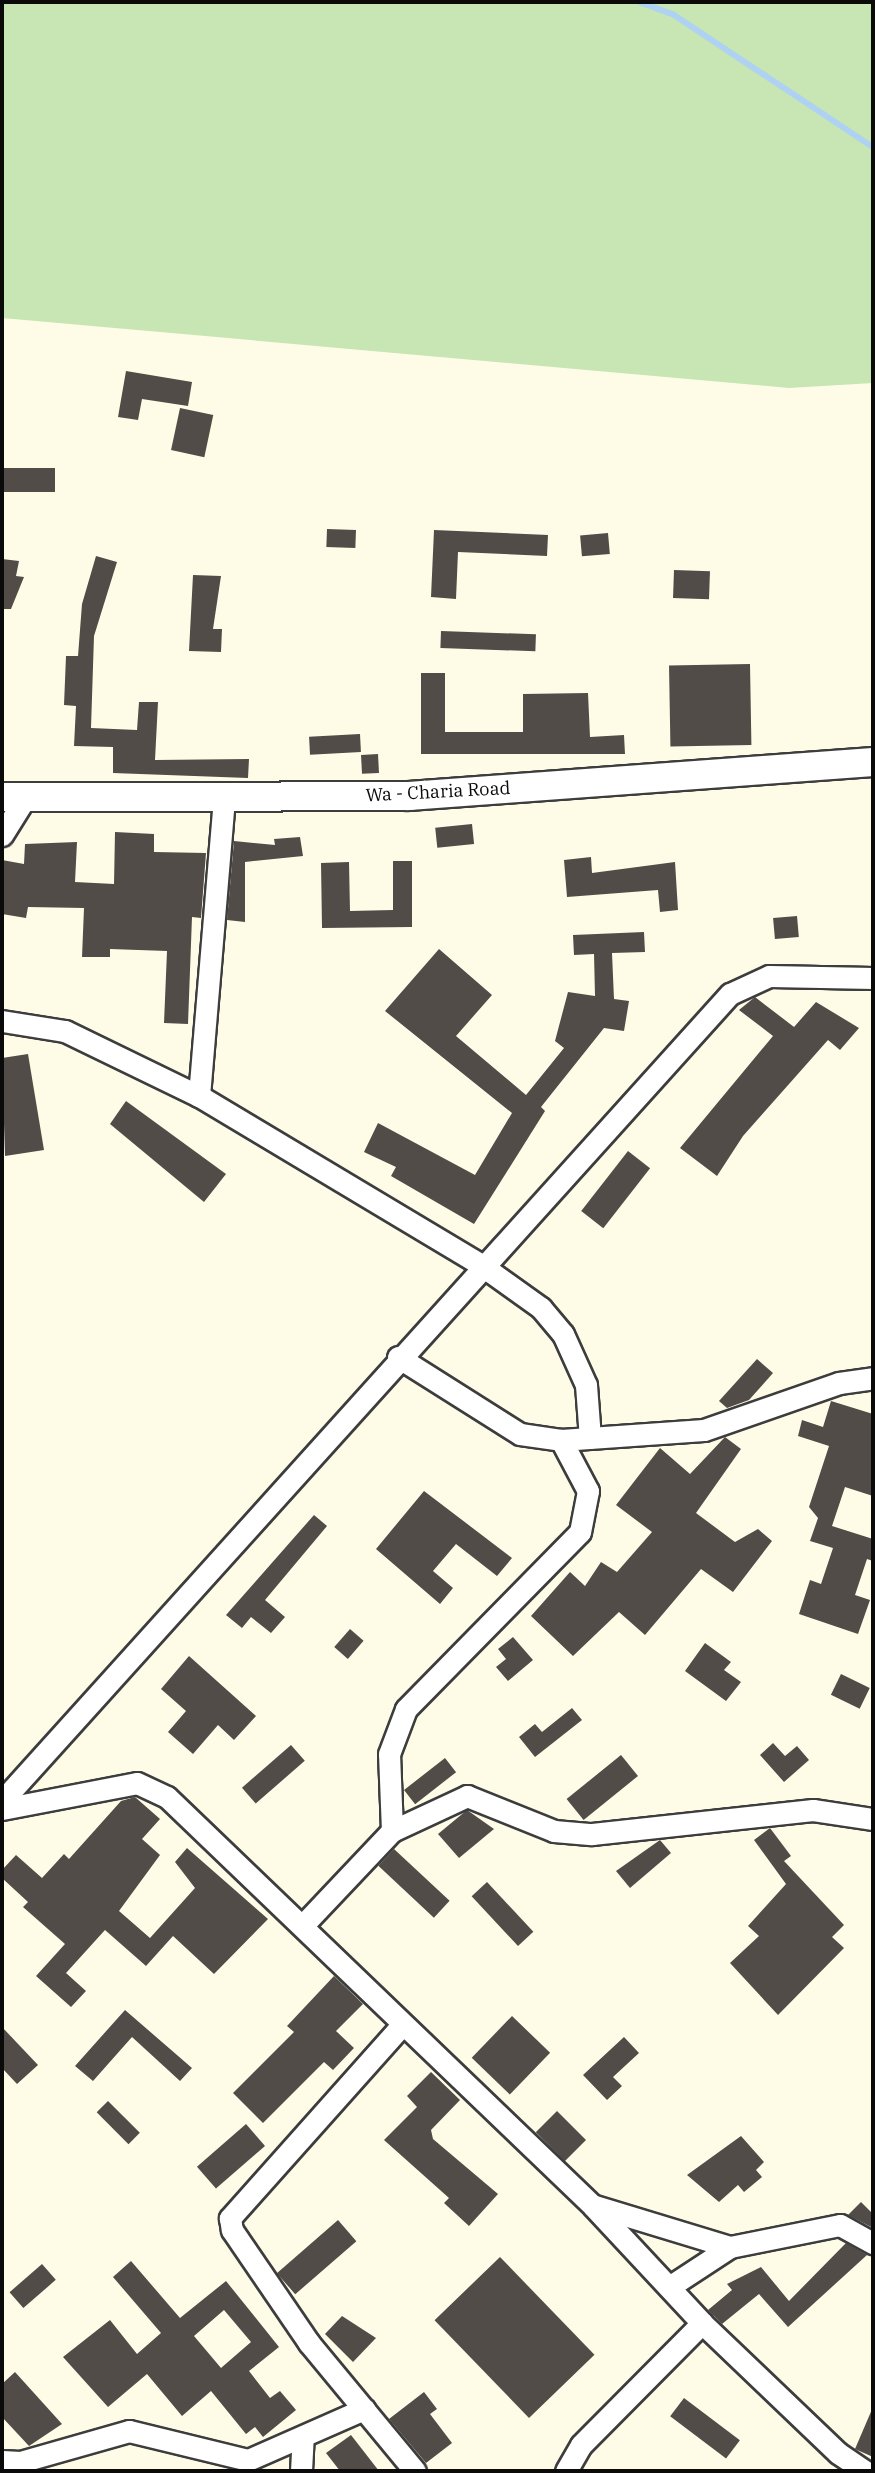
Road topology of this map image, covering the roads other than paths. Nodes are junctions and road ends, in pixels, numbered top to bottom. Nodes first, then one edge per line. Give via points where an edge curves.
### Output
1 (873, 762) edge
2 (223, 798) junction
3 (12, 799) edge
4 (2, 835) edge
5 (873, 978) edge
6 (2, 1021) edge
7 (199, 1096) junction
8 (481, 1265) junction
9 (398, 1357) junction
10 (873, 1378) edge
11 (590, 1438) junction
12 (561, 1440) junction
13 (2, 1801) edge
14 (2, 1809) edge
15 (873, 1819) edge
16 (392, 1831) junction
17 (303, 1925) junction
18 (402, 2025) junction
19 (593, 2206) junction
20 (873, 2243) edge
21 (730, 2247) junction
22 (669, 2287) junction
23 (702, 2323) junction
24 (364, 2409) junction
25 (303, 2437) junction
26 (2, 2461) edge
27 (301, 2471) edge
28 (415, 2471) edge
29 (566, 2471) edge
30 (865, 2471) edge

1 - 2 street, Wa - Charia Road via 410,796
2 - 3 street, Wa - Charia Road
2 - 7 street
3 - 4 street
5 - 8 street via 769,976 730,995
6 - 7 street via 65,1031
7 - 8 street
8 - 9 street
8 - 11 street via 541,1308 563,1334 586,1385
9 - 12 street via 520,1434
9 - 13 street
10 - 11 street via 839,1383 704,1430
11 - 12 street
12 - 16 street via 588,1490 580,1532 406,1709 389,1754
14 - 17 street via 137,1783 167,1797
15 - 16 street via 813,1810 592,1834 554,1831 467,1796
16 - 17 street
17 - 18 street
18 - 19 street
18 - 24 street via 230,2218 232,2230 309,2343
19 - 21 street
19 - 22 street
20 - 21 street via 840,2225
21 - 22 street
22 - 23 street
23 - 29 street via 581,2445
23 - 30 street via 838,2453
24 - 25 street
24 - 28 street
25 - 26 street via 248,2460 129,2431 20,2462
25 - 27 street

